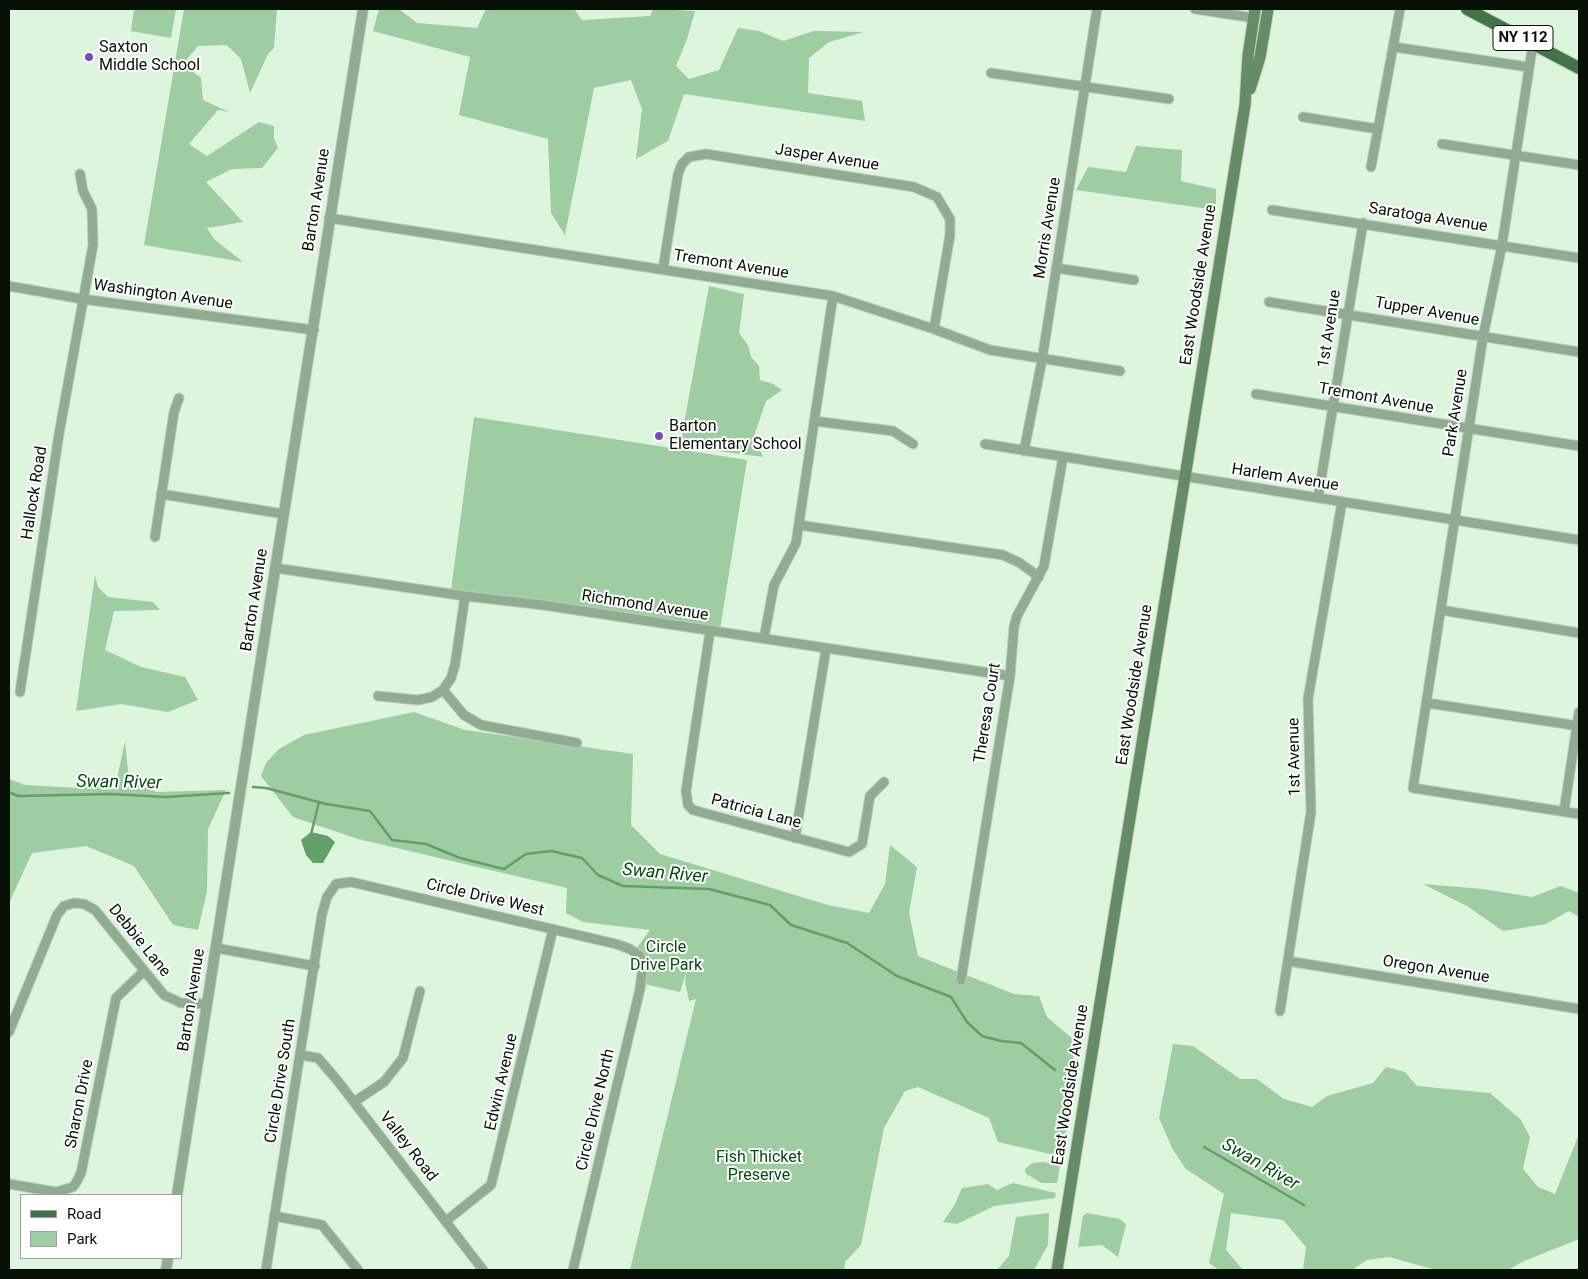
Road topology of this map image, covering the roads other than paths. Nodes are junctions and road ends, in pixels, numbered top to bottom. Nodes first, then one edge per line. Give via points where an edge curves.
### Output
1 (363, 9) edge
2 (1097, 9) edge
3 (1195, 9) edge
4 (1268, 9) edge
5 (1400, 9) edge
6 (1467, 9) edge
7 (1255, 13) edge
8 (1533, 43) junction
9 (1394, 47) junction
10 (1528, 67) junction
11 (1579, 68) edge
12 (991, 73) dead end
13 (1085, 86) junction
14 (1169, 98) dead end
15 (1245, 105) junction
16 (1303, 117) dead end
17 (1378, 129) junction
18 (1442, 144) dead end
19 (1515, 155) junction
20 (1579, 165) edge
21 (1371, 167) dead end
22 (80, 174) dead end
23 (1272, 210) dead end
24 (329, 218) junction
25 (1363, 223) junction
26 (1502, 245) junction
27 (1579, 258) edge
28 (1056, 268) junction
29 (663, 269) junction
30 (1134, 280) dead end
31 (9, 286) edge
32 (833, 296) junction
33 (82, 299) junction
34 (1269, 302) dead end
35 (1347, 314) junction
36 (934, 329) junction
37 (314, 330) junction
38 (1483, 337) junction
39 (1579, 352) edge
40 (1042, 360) junction
41 (1120, 371) dead end
42 (1256, 394) dead end
43 (179, 398) dead end
44 (1334, 406) junction
45 (814, 421) junction
46 (1468, 430) junction
47 (913, 444) dead end
48 (985, 444) dead end
49 (1579, 446) edge
50 (1024, 451) junction
51 (1063, 458) junction
52 (1185, 476) junction
53 (161, 494) junction
54 (1318, 498) junction
55 (1342, 502) junction
56 (284, 514) junction
57 (1454, 520) junction
58 (799, 526) junction
59 (155, 537) dead end
60 (1579, 540) edge
61 (275, 568) junction
62 (1039, 577) junction
63 (465, 596) junction
64 (1441, 610) junction
65 (710, 631) junction
66 (1579, 633) edge
67 (764, 638) junction
68 (826, 649) junction
69 (1010, 676) junction
70 (444, 690) junction
71 (20, 692) dead end
72 (378, 696) dead end
73 (1427, 703) junction
74 (1579, 712) edge
75 (1578, 726) edge
76 (577, 743) dead end
77 (884, 782) dead end
78 (1564, 811) junction
79 (1579, 814) edge
80 (795, 838) junction
81 (327, 897) joint
82 (553, 929) junction
83 (216, 948) junction
84 (640, 956) joint
85 (1288, 961) junction
86 (315, 966) junction
87 (144, 972) junction
88 (960, 980) dead end
89 (420, 991) dead end
90 (206, 1004) junction
91 (1579, 1009) edge
92 (1280, 1011) dead end
93 (9, 1032) edge
94 (301, 1055) junction
95 (354, 1102) junction
96 (9, 1184) edge
97 (177, 1194) edge
98 (274, 1216) junction
99 (446, 1221) junction
100 (266, 1270) edge
101 (358, 1270) edge
102 (484, 1270) edge
103 (573, 1270) edge
104 (1057, 1270) edge

1 - 24 street, Barton Avenue
2 - 13 street, Morris Avenue
3 - 7 street
4 - 15 main road, East Woodside Avenue via 1260,57
5 - 9 street
6 - 8 main road, NY 112
7 - 15 main road, East Woodside Avenue
8 - 10 street, Park Avenue
8 - 11 main road, NY 112
9 - 10 street
9 - 17 street
10 - 19 street, Park Avenue
12 - 13 street
13 - 14 street
13 - 28 street, Morris Avenue
15 - 52 main road, East Woodside Avenue
16 - 17 street
17 - 21 street
18 - 19 street
19 - 20 street
19 - 26 street, Park Avenue
22 - 33 street, Hallock Road via 94,225
23 - 25 street, Saratoga Avenue
24 - 29 street, Tremont Avenue
24 - 37 street, Barton Avenue
25 - 26 street, Saratoga Avenue
25 - 35 street, 1st Avenue
26 - 27 street, Saratoga Avenue
26 - 38 street, Park Avenue
28 - 30 street
28 - 40 street, Morris Avenue
29 - 32 street, Tremont Avenue
29 - 36 street, Jasper Avenue via 678,174 689,157 706,154 914,187 938,197 950,219
31 - 33 street, Washington Avenue
32 - 36 street, Tremont Avenue
32 - 45 street
33 - 37 street, Washington Avenue
33 - 71 street, Hallock Road
34 - 35 street, Tupper Avenue
35 - 38 street, Tupper Avenue
35 - 44 street, 1st Avenue
36 - 40 street, Tremont Avenue via 990,350
37 - 56 street, Barton Avenue
38 - 39 street, Tupper Avenue
38 - 46 street, Park Avenue
40 - 41 street, Tremont Avenue
40 - 50 street, Morris Avenue
42 - 44 street, Tremont Avenue
43 - 53 street
44 - 46 street, Tremont Avenue
44 - 54 street, 1st Avenue
45 - 47 street via 893,430
45 - 58 street
46 - 49 street, Tremont Avenue
46 - 57 street, Park Avenue
48 - 50 street, Harlem Avenue
50 - 51 street, Harlem Avenue
51 - 52 street, Harlem Avenue
51 - 62 street, Theresa Court via 1044,566
52 - 54 street, Harlem Avenue
52 - 104 main road, East Woodside Avenue
53 - 56 street
53 - 59 street
54 - 55 street, Harlem Avenue
55 - 57 street, Harlem Avenue
55 - 85 street, 1st Avenue via 1308,698 1311,812
56 - 61 street, Barton Avenue
57 - 60 street, Harlem Avenue
57 - 64 street, Park Avenue
58 - 62 street via 1003,556 1020,563
58 - 67 street via 793,551 774,585
61 - 63 street, Richmond Avenue
61 - 83 street, Barton Avenue
62 - 69 street, Theresa Court via 1017,616
63 - 65 street, Richmond Avenue via 543,604
63 - 70 street via 455,665
64 - 66 street
64 - 73 street, Park Avenue
65 - 67 street, Richmond Avenue
65 - 80 street, Patricia Lane via 686,791 688,805 693,810
67 - 68 street, Richmond Avenue
68 - 69 street, Richmond Avenue
68 - 80 street
69 - 88 street, Theresa Court
70 - 72 street via 418,700
70 - 76 street via 464,715 481,724
73 - 75 street
73 - 78 street, Park Avenue via 1413,788
74 - 75 street
75 - 78 street
77 - 80 street, Patricia Lane via 870,796 865,836 857,849 839,851
78 - 79 street
81 - 82 street, Circle Drive West via 336,884 351,882
81 - 86 street, Circle Drive South
82 - 84 street, Circle Drive West via 616,944
82 - 99 street, Edwin Avenue via 491,1185
83 - 86 street
83 - 90 street, Barton Avenue
84 - 103 street, Circle Drive North via 640,990
85 - 91 street, Oregon Avenue
85 - 92 street, 1st Avenue
86 - 94 street, Circle Drive South
87 - 90 street, Debbie Lane via 173,1000
87 - 93 street, Debbie Lane via 95,910 84,904 64,906 57,915
87 - 96 street, Sharon Drive via 116,998 78,1181 73,1187 56,1192
89 - 95 street via 403,1058 384,1082
90 - 97 street, Barton Avenue
94 - 95 street, Valley Road via 318,1058
94 - 98 street, Circle Drive South
95 - 99 street, Valley Road
98 - 100 street, Circle Drive South
98 - 101 street via 322,1225
99 - 102 street, Valley Road

